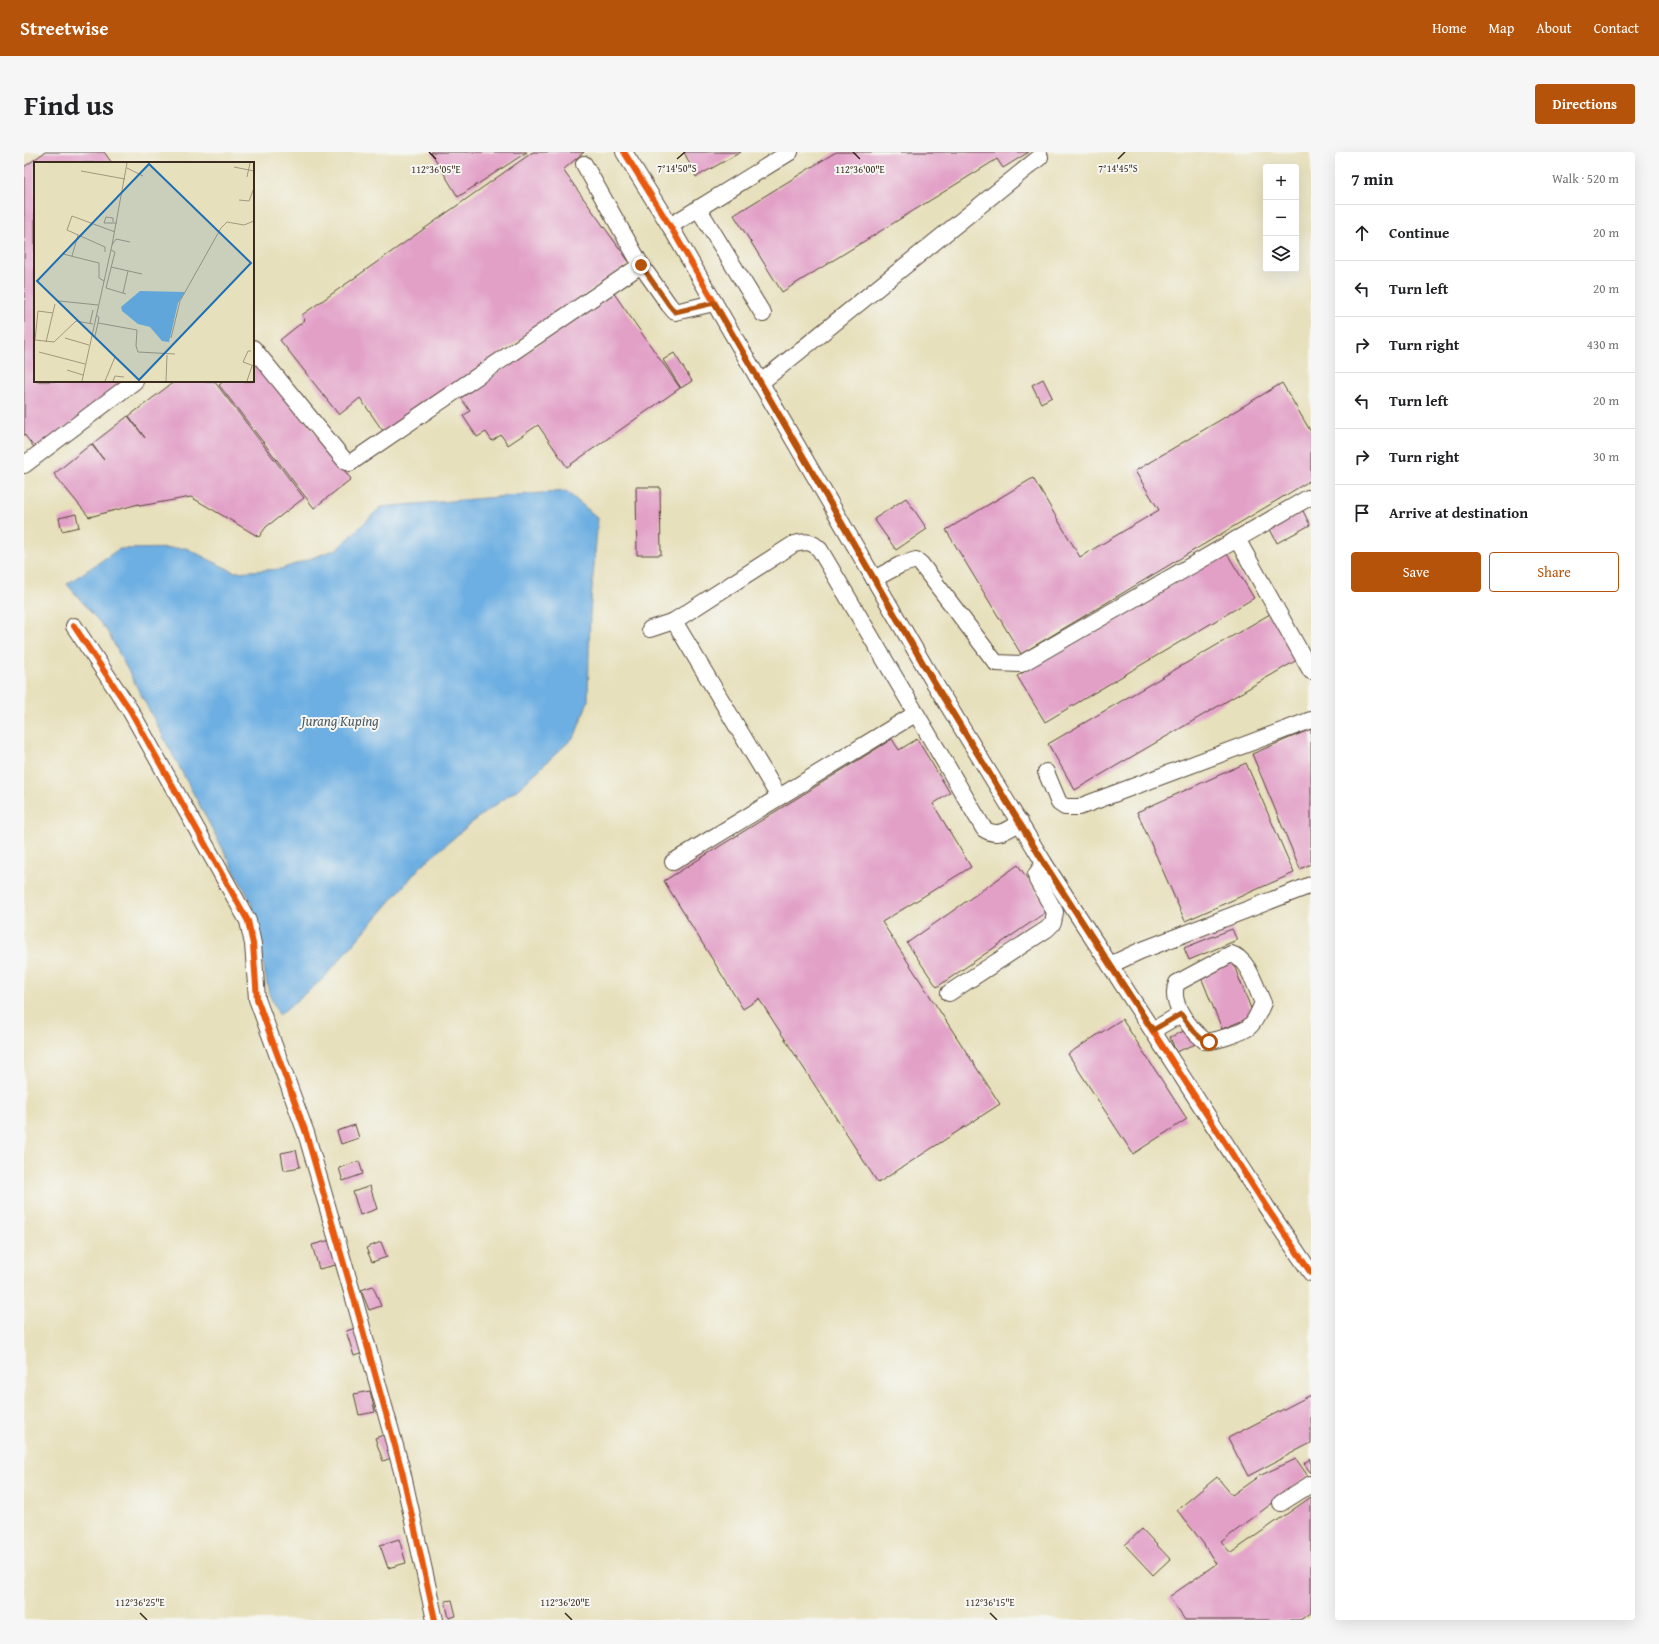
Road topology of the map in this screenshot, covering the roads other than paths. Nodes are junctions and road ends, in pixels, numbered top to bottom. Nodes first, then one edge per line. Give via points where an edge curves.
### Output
1 (624, 152) edge
2 (790, 152) edge
3 (1040, 157) dead end
4 (584, 164) dead end
5 (698, 208) junction
6 (670, 226) junction
7 (641, 265) junction
8 (714, 303) junction
9 (762, 314) dead end
10 (254, 349) edge
11 (134, 382) edge
12 (760, 383) junction
13 (24, 465) edge
14 (1308, 498) dead end
15 (1237, 539) junction
16 (874, 579) junction
17 (674, 621) junction
18 (74, 626) dead end
19 (650, 629) dead end
20 (1311, 670) edge
21 (915, 714) junction
22 (1311, 720) edge
23 (1046, 772) dead end
24 (779, 797) junction
25 (1020, 822) junction
26 (673, 862) dead end
27 (1044, 863) junction
28 (1311, 885) edge
29 (1110, 965) junction
30 (949, 993) dead end
31 (1181, 1014) junction
32 (1153, 1030) junction
33 (1311, 1273) edge
34 (1311, 1484) edge
35 (1281, 1503) dead end
36 (435, 1620) edge

1 - 6 street
2 - 5 street
3 - 12 street
4 - 7 street
5 - 6 street
5 - 9 street
6 - 8 street
7 - 8 street via 675,312
7 - 10 street via 350,463 346,462
8 - 12 street
11 - 13 street
12 - 16 street
14 - 15 street
15 - 16 street via 1021,664 996,663 916,560 900,565
15 - 20 street
16 - 25 street
17 - 19 street
17 - 21 street via 794,544 805,541 814,544 820,550
17 - 24 street
18 - 36 street via 130,710 248,921 253,944 257,999 306,1133 353,1295 402,1471
21 - 24 street
21 - 25 street via 984,829 990,834 1003,833
22 - 23 street via 1079,807 1065,808 1059,803
24 - 26 street
25 - 27 street
27 - 29 street
27 - 30 street via 1036,876 1055,912 1053,923
28 - 29 street
29 - 32 street
31 - 31 street via 1174,992 1177,983 1231,954 1244,961 1263,1003 1248,1028 1209,1042 1199,1036
31 - 32 street
32 - 33 street
34 - 35 street

